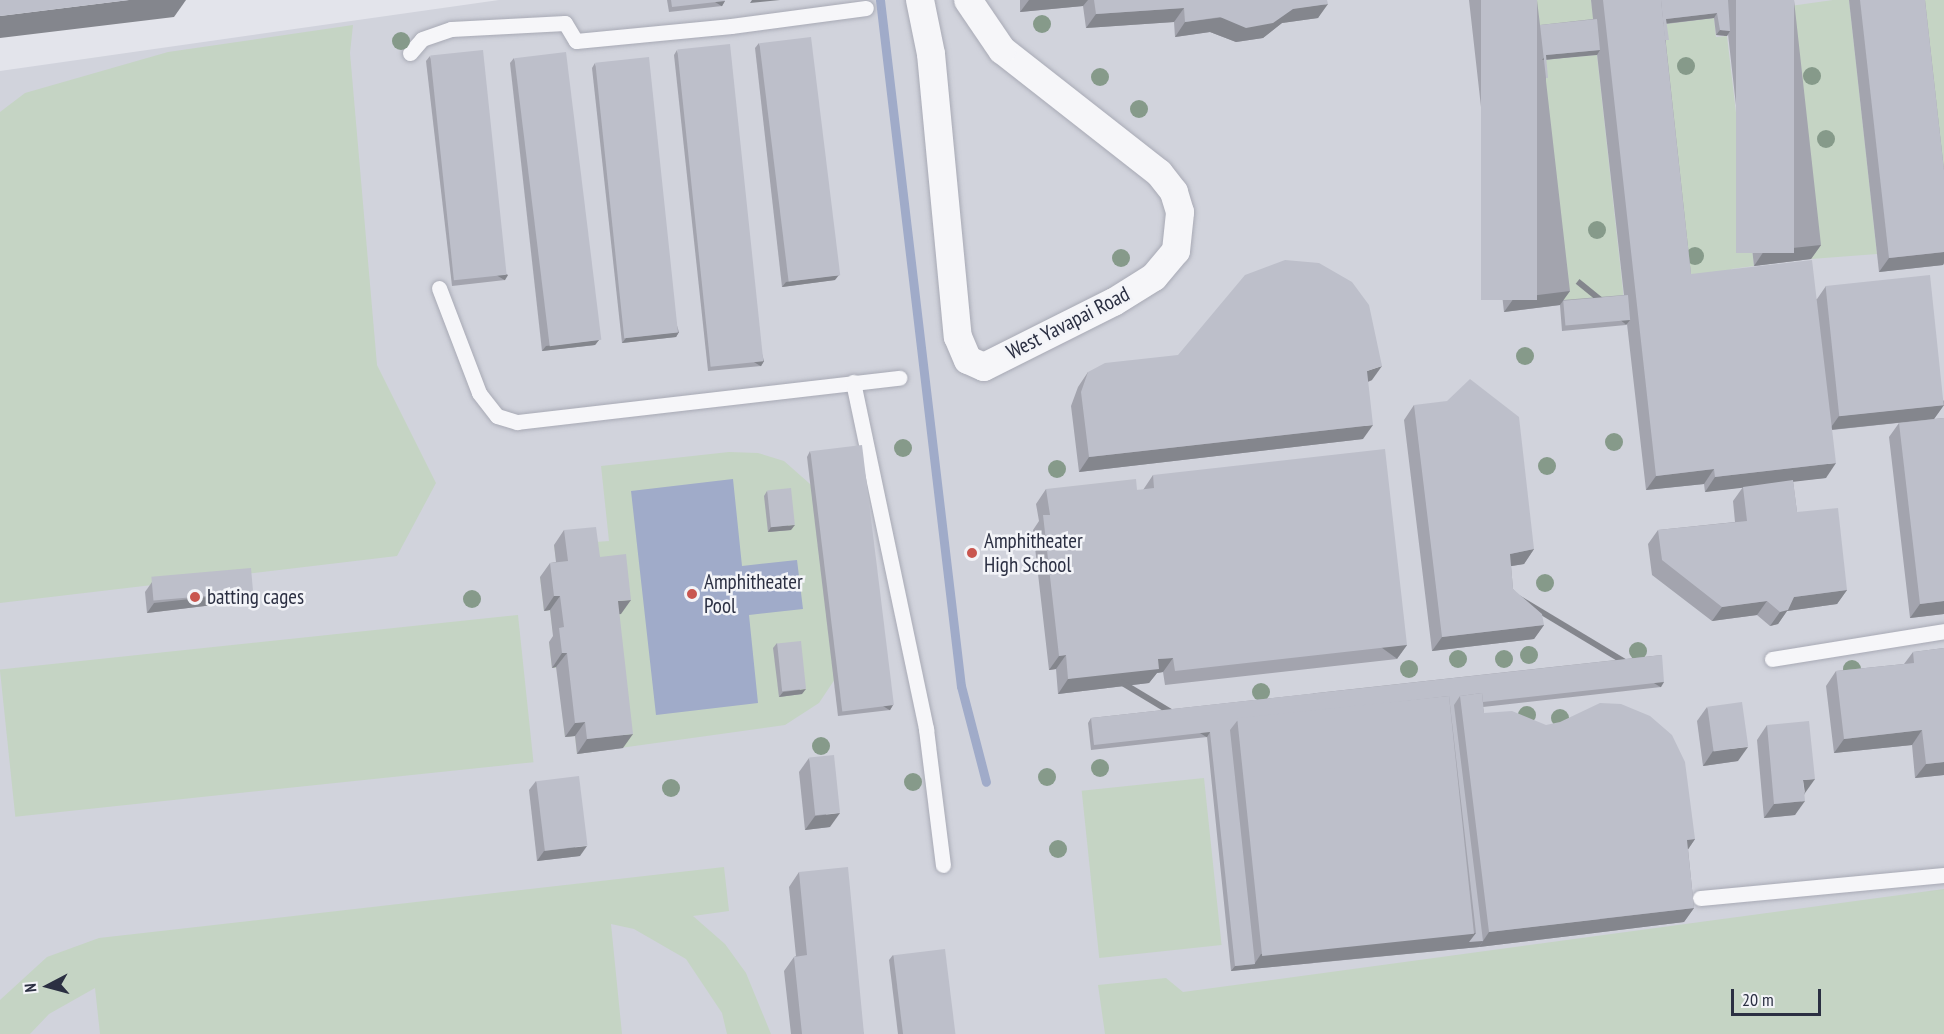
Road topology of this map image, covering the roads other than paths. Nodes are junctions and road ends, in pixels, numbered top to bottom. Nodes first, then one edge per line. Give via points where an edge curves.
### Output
1 (920, 0) edge
2 (968, 0) edge
3 (866, 8) dead end
4 (410, 52) dead end
5 (440, 288) dead end
6 (899, 378) dead end
7 (853, 382) junction
8 (1944, 631) edge
9 (1772, 659) dead end
10 (943, 865) dead end
11 (1944, 875) edge
12 (1700, 898) dead end

1 - 2 street, West Yavapai Road via 932,54 958,337 968,360 984,367 1114,302 1154,277 1176,251 1180,212 1174,192 1160,173 1002,50
3 - 4 lane via 731,27 576,42 565,23 451,29 422,39
5 - 7 lane via 478,393 496,416 517,422
6 - 7 lane
7 - 10 lane via 926,729
8 - 9 lane
11 - 12 lane

